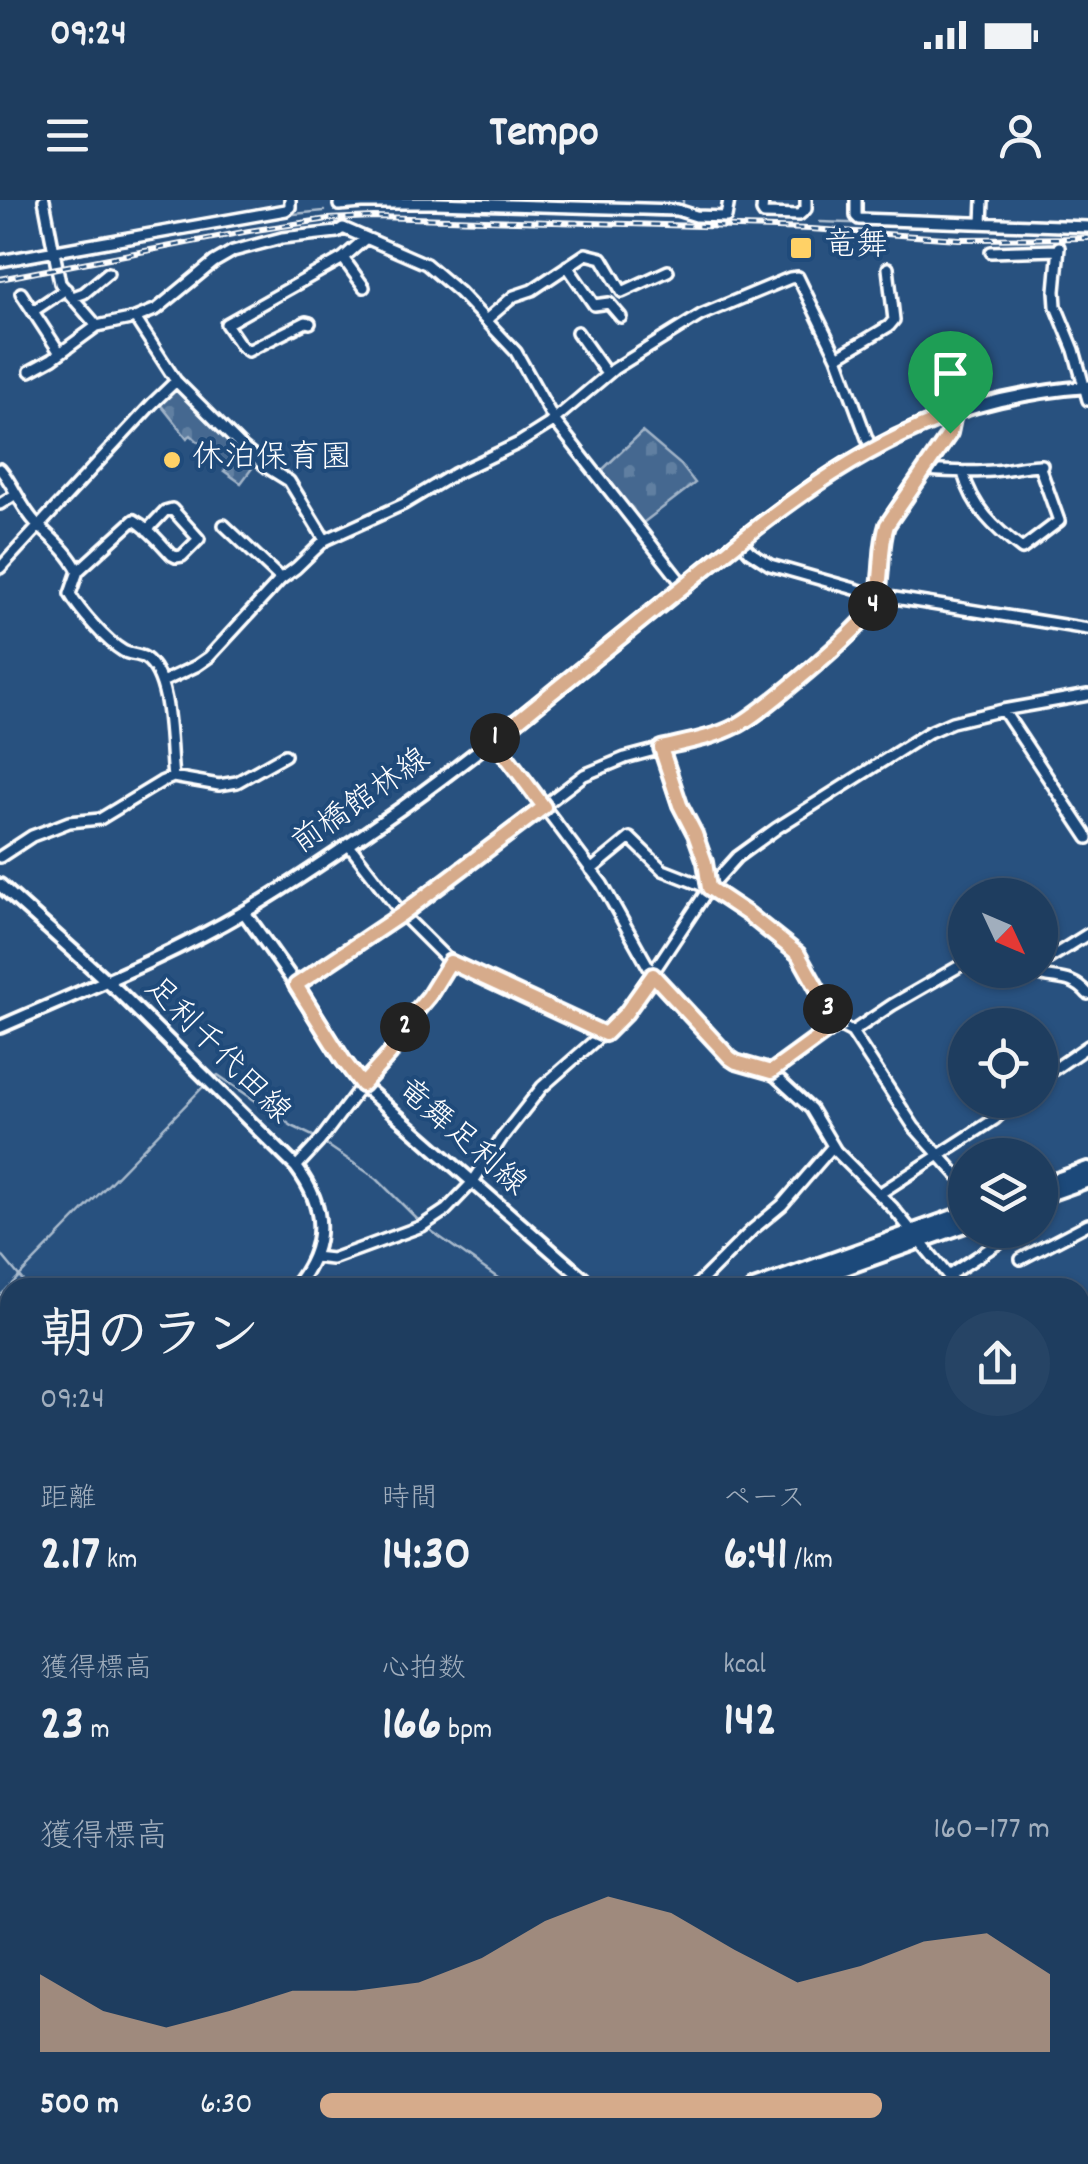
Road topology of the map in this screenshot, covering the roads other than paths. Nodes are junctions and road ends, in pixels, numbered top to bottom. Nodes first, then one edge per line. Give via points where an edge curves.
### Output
1 (44, 200) edge
2 (290, 200) edge
3 (729, 200) edge
4 (763, 200) edge
5 (806, 200) edge
6 (856, 200) edge
7 (982, 200) edge
8 (339, 203) edge
9 (506, 203) edge
10 (528, 203) edge
11 (677, 205) edge
12 (982, 224) junction
13 (343, 228) junction
14 (1088, 228) edge
15 (366, 238) junction
16 (991, 252) dead end
17 (54, 253) junction
18 (343, 258) junction
19 (0, 261) edge
20 (567, 266) junction
21 (888, 268) dead end
22 (668, 271) dead end
23 (108, 273) dead end
24 (364, 287) dead end
25 (21, 293) dead end
26 (69, 293) junction
27 (33, 311) junction
28 (620, 317) dead end
29 (135, 318) junction
30 (486, 320) junction
31 (310, 323) dead end
32 (98, 326) junction
33 (577, 332) dead end
34 (60, 353) junction
35 (837, 357) junction
36 (30, 371) dead end
37 (607, 374) junction
38 (176, 381) junction
39 (1086, 387) edge
40 (1088, 400) edge
41 (954, 414) junction
42 (554, 420) junction
43 (872, 449) junction
44 (0, 469) edge
45 (924, 470) junction
46 (963, 473) junction
47 (16, 494) junction
48 (0, 504) edge
49 (38, 526) junction
50 (224, 526) dead end
51 (147, 530) junction
52 (325, 540) junction
53 (740, 541) junction
54 (0, 568) edge
55 (78, 571) junction
56 (281, 579) junction
57 (684, 586) junction
58 (876, 595) junction
59 (1088, 629) edge
60 (162, 682) junction
61 (1088, 695) edge
62 (1003, 710) junction
63 (494, 740) junction
64 (661, 748) junction
65 (285, 755) dead end
66 (173, 777) junction
67 (544, 807) junction
68 (1088, 838) edge
69 (348, 844) junction
70 (0, 857) edge
71 (591, 870) junction
72 (0, 886) edge
73 (709, 888) junction
74 (244, 912) junction
75 (402, 914) junction
76 (1088, 934) edge
77 (1058, 953) edge
78 (450, 962) junction
79 (948, 973) edge
80 (653, 975) junction
81 (1058, 977) edge
82 (106, 980) junction
83 (296, 985) junction
84 (1088, 994) edge
85 (837, 1024) junction
86 (0, 1027) edge
87 (852, 1032) junction
88 (605, 1034) junction
89 (1084, 1049) edge
90 (1088, 1064) edge
91 (1058, 1067) edge
92 (771, 1072) junction
93 (362, 1085) junction
94 (997, 1118) edge
95 (833, 1146) junction
96 (940, 1154) junction
97 (948, 1164) edge
98 (296, 1167) junction
99 (1088, 1169) edge
100 (1058, 1180) edge
101 (1088, 1180) edge
102 (472, 1183) junction
103 (1058, 1191) edge
104 (880, 1194) junction
105 (948, 1221) edge
106 (1088, 1224) edge
107 (948, 1228) edge
108 (915, 1237) junction
109 (991, 1248) edge
110 (314, 1257) junction
111 (1021, 1259) dead end
112 (948, 1276) joint
113 (300, 1278) edge
114 (582, 1278) edge
115 (704, 1278) edge
116 (786, 1278) edge
117 (813, 1278) edge

1 - 17 street
2 - 17 street via 286,210
3 - 11 street via 726,217 696,216
4 - 5 street via 764,214 799,216
6 - 12 street via 859,219
7 - 12 street
8 - 9 street
8 - 13 street
9 - 10 street
10 - 11 street
12 - 14 street
13 - 15 street
13 - 29 street via 232,251 162,306
15 - 18 street
15 - 30 street via 426,264
16 - 39 street via 1058,249 1056,306
17 - 19 street
17 - 26 street
18 - 24 street
18 - 31 street via 226,324 248,351
20 - 22 street via 586,254 602,258 622,292
20 - 28 street via 592,303 609,304
20 - 30 street
21 - 35 street via 894,320
23 - 26 street via 84,293
25 - 27 street
26 - 27 street
26 - 32 street
27 - 34 street
29 - 32 street
29 - 38 street
30 - 42 street via 516,352
32 - 34 street
33 - 37 street
34 - 36 street
35 - 37 street via 798,277 700,315
35 - 43 street
37 - 42 street
38 - 49 street
38 - 52 street via 243,448 289,480
39 - 40 street
39 - 41 main road, 前橋館林線
41 - 43 main road, 前橋館林線
41 - 45 street via 950,433
42 - 52 street
42 - 57 street
43 - 53 main road, 前橋館林線
44 - 47 street
45 - 46 street
45 - 58 street via 886,528
46 - 46 street via 1040,465 1059,521 1022,549 989,522
47 - 48 street
47 - 49 street
49 - 54 street
49 - 55 street
50 - 56 street
51 - 51 street via 176,557 199,539 172,509
51 - 55 street via 134,520
52 - 56 street
53 - 57 main road, 前橋館林線
53 - 58 street via 770,565
55 - 60 street via 70,594 79,611 121,649 143,656
56 - 60 street via 209,657
57 - 63 main road, 前橋館林線
58 - 59 street
58 - 64 street via 860,624 749,719
60 - 66 street
61 - 62 street
62 - 68 street
62 - 73 street via 929,732 751,848
63 - 67 street
63 - 69 main road, 前橋館林線
64 - 67 street via 601,767
64 - 73 street
65 - 66 street via 237,782
66 - 70 street via 100,819 51,828
67 - 71 street
67 - 75 street
69 - 74 main road, 前橋館林線
69 - 75 street
71 - 73 street via 630,838 663,870
71 - 80 street
72 - 82 main road, 足利千代田線
73 - 80 street
73 - 85 street via 798,954
74 - 82 main road, 前橋館林線
74 - 83 main road, 竜舞足利線
75 - 78 street
75 - 83 street
76 - 77 street
78 - 88 street
78 - 93 street
79 - 87 street
80 - 88 street
80 - 92 street via 730,1058
81 - 84 street via 1070,978
82 - 86 main road, 前橋館林線
82 - 98 main road, 足利千代田線
83 - 93 main road, 竜舞足利線
85 - 87 street
85 - 92 street
87 - 96 street via 914,1128
88 - 102 street via 542,1087
89 - 90 street
89 - 91 street
92 - 95 street via 810,1108
93 - 98 street
93 - 102 main road, 竜舞足利線
94 - 96 street
95 - 104 street
95 - 115 street
96 - 97 street
96 - 104 street
98 - 110 main road, 足利千代田線 via 320,1216
99 - 100 highway
101 - 103 highway
102 - 110 street via 422,1226 332,1259
102 - 114 main road, 竜舞足利線
104 - 108 street
105 - 108 highway
106 - 111 street
107 - 108 highway
108 - 112 street
108 - 116 highway
108 - 117 highway
109 - 112 street
110 - 113 main road, 足利千代田線

